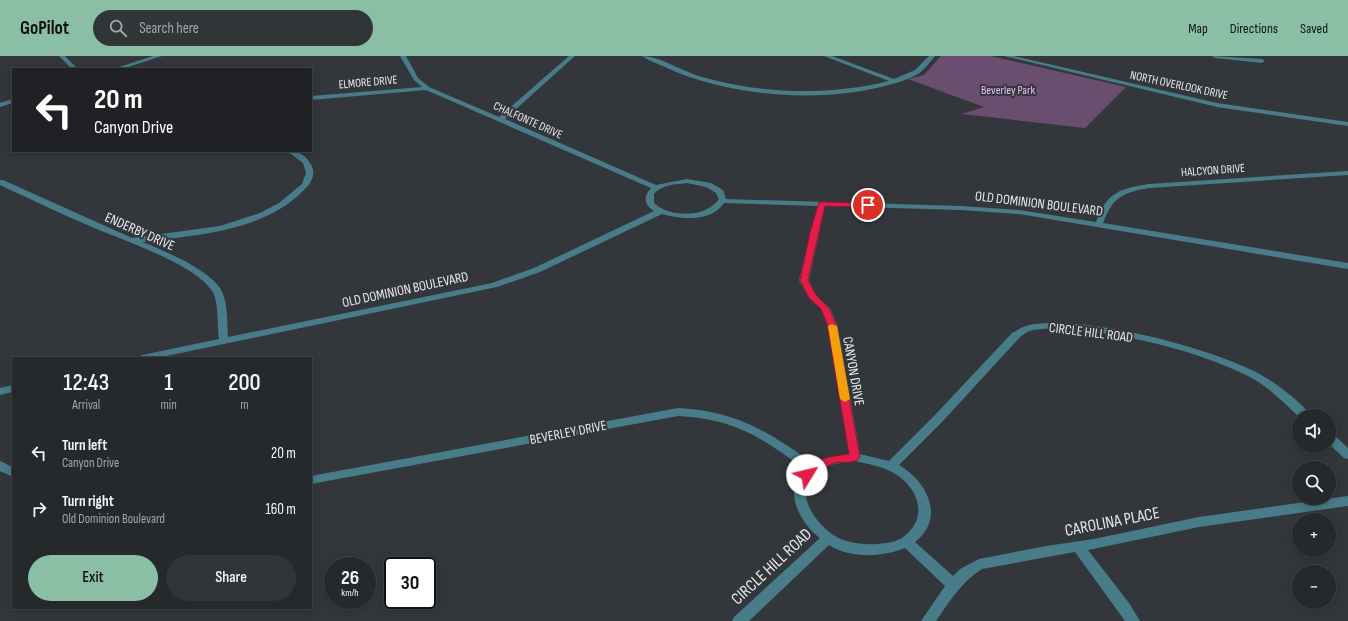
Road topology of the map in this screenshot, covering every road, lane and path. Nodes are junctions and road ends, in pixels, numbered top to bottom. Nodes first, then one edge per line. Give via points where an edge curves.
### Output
1 (62, 56) edge
2 (159, 56) edge
3 (403, 56) edge
4 (572, 56) edge
5 (645, 56) edge
6 (827, 56) edge
7 (932, 56) edge
8 (1007, 56) edge
9 (1215, 56) edge
10 (1262, 61) dead end
11 (74, 68) edge
12 (119, 68) edge
13 (893, 81) junction
14 (427, 88) junction
15 (312, 98) edge
16 (12, 101) edge
17 (0, 105) edge
18 (501, 119) junction
19 (1348, 124) edge
20 (292, 152) edge
21 (1348, 173) edge
22 (0, 182) edge
23 (657, 188) junction
24 (723, 201) junction
25 (822, 204) junction
26 (661, 211) junction
27 (1099, 224) junction
28 (133, 240) junction
29 (1348, 266) edge
30 (224, 341) junction
31 (147, 357) edge
32 (12, 388) edge
33 (0, 392) edge
34 (1297, 409) edge
35 (1336, 444) edge
36 (1348, 455) edge
37 (855, 457) junction
38 (0, 465) edge
39 (890, 466) junction
40 (813, 469) junction
41 (12, 472) edge
42 (312, 480) edge
43 (1348, 501) edge
44 (828, 538) junction
45 (907, 542) junction
46 (1078, 546) junction
47 (952, 585) junction
48 (739, 621) edge
49 (928, 621) edge
50 (1133, 621) edge

1 - 11 street
2 - 12 street
3 - 14 street, CHALFONTE DRIVE via 416,79
4 - 18 street
5 - 13 street via 699,78 757,90 836,91 872,87
6 - 13 street
7 - 13 street via 916,72
8 - 19 street, NORTH OVERLOOK DRIVE via 1217,105
9 - 10 street
14 - 15 street, ELMORE DRIVE
14 - 18 street, CHALFONTE DRIVE
16 - 17 street
18 - 23 street, CHALFONTE DRIVE
20 - 28 street via 308,165 311,171 309,180 292,198 279,206 243,222
21 - 27 street, HALCYON DRIVE via 1132,189 1112,198
22 - 28 street, ENDERBY DRIVE
23 - 24 street via 675,182 699,183 718,190 723,195
23 - 26 street via 650,193 648,199 650,204
24 - 25 street, OLD DOMINION BOULEVARD
24 - 26 street via 720,207 701,215 676,216
25 - 27 street, OLD DOMINION BOULEVARD via 1019,212
25 - 37 street, CANYON DRIVE via 804,280 812,296 825,308 832,324
26 - 30 street, OLD DOMINION BOULEVARD via 537,270 494,285
27 - 29 street, OLD DOMINION BOULEVARD
28 - 30 street, ENDERBY DRIVE via 188,267 209,281 218,293
30 - 31 street, OLD DOMINION BOULEVARD
32 - 33 street
34 - 39 street, CIRCLE HILL ROAD via 1278,391 1252,374 1219,359 1117,334 1042,326 1028,328 1016,336
35 - 36 street
37 - 39 street
37 - 40 street via 833,459
38 - 41 street
39 - 45 street via 913,482 922,495 925,506 923,524
40 - 42 street, BEVERLEY DRIVE via 774,441 744,424 701,412 678,412
40 - 44 street via 803,480 799,495 800,505 809,522
43 - 46 street, CAROLINA PLACE via 1198,522
44 - 45 street via 854,548 868,550 889,548
44 - 48 street, CIRCLE HILL ROAD
45 - 47 street
46 - 47 street, CAROLINA PLACE via 979,564
46 - 50 street
47 - 49 street

